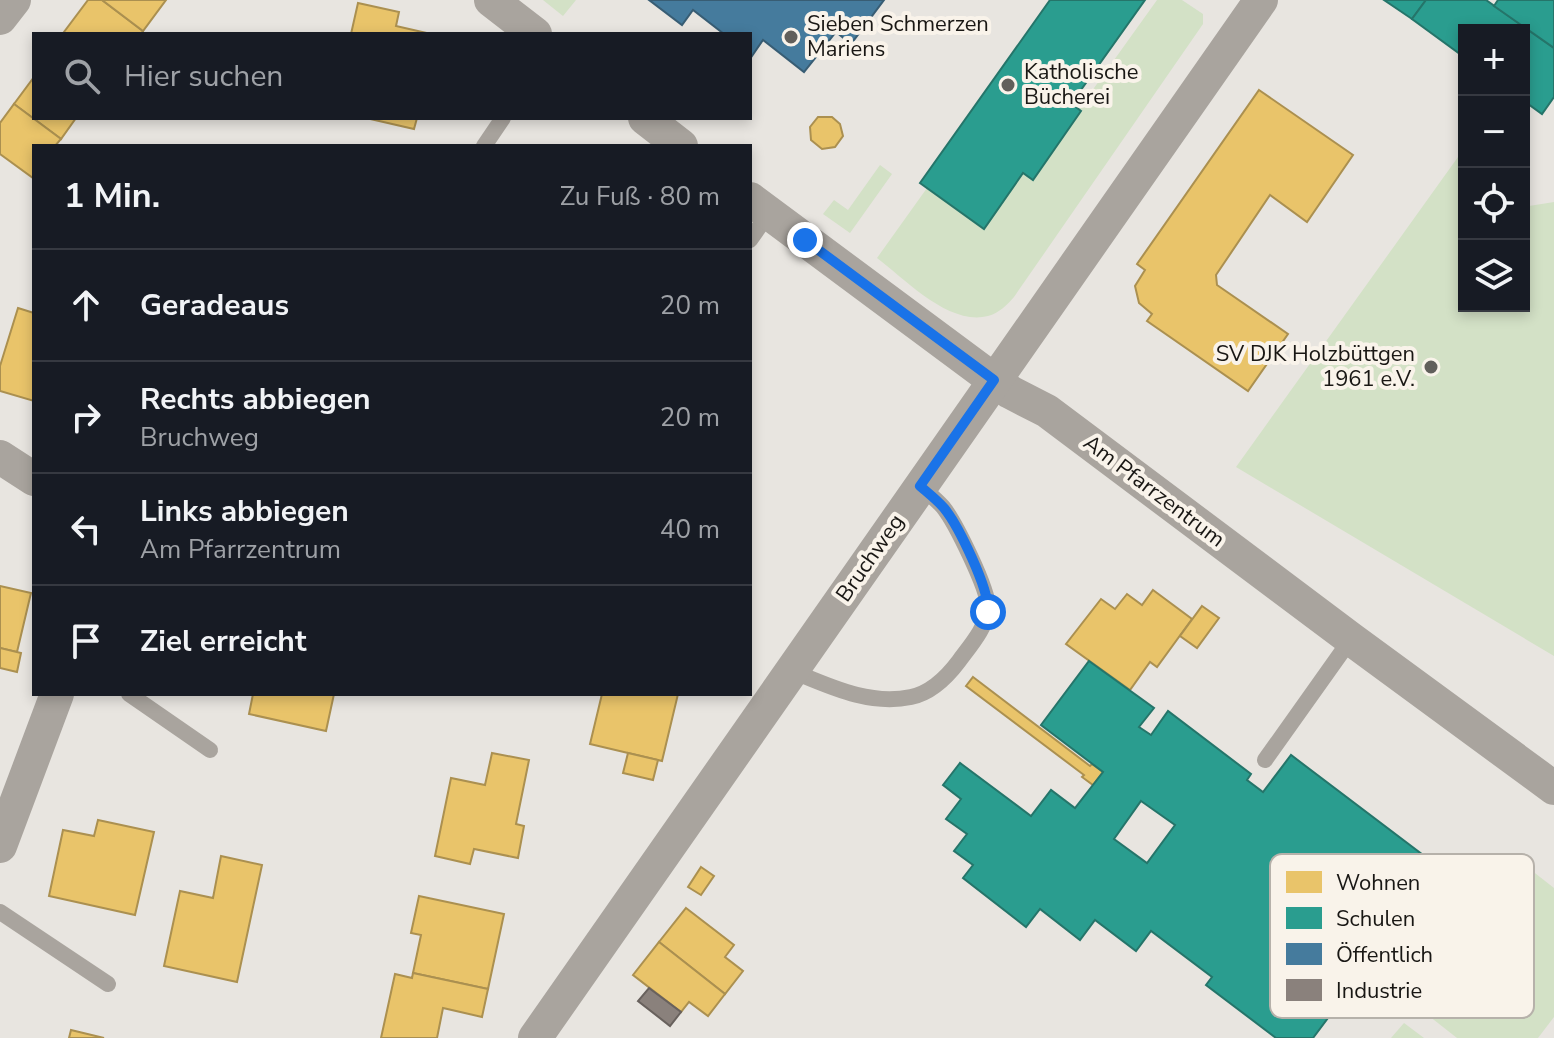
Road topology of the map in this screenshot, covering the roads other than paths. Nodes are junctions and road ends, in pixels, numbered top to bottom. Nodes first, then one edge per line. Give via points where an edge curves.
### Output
1 (14, 0) edge
2 (491, 0) edge
3 (1261, 0) edge
4 (0, 18) edge
5 (532, 32) edge
6 (502, 120) edge
7 (648, 120) edge
8 (485, 144) edge
9 (678, 144) edge
10 (756, 217) edge
11 (994, 380) junction
12 (0, 457) edge
13 (32, 478) edge
14 (920, 486) junction
15 (1351, 639) junction
16 (792, 671) junction
17 (56, 696) edge
18 (132, 696) edge
19 (210, 750) dead end
20 (1265, 760) dead end
21 (1554, 788) edge
22 (0, 846) edge
23 (0, 912) edge
24 (108, 984) dead end
25 (535, 1038) edge

1 - 4 street
2 - 5 street
3 - 11 street, Bruchweg
6 - 8 lane
7 - 9 street
10 - 11 street, Am Pfarrzentrum
11 - 14 street, Bruchweg
11 - 15 street, Am Pfarrzentrum via 1047,411
12 - 13 street
14 - 16 street, Bruchweg
14 - 16 lane via 952,521 985,590 985,620 965,651 936,685 896,699 854,694
15 - 20 lane
15 - 21 street, Am Pfarrzentrum
16 - 25 street, Bruchweg
17 - 22 street
18 - 19 lane
23 - 24 lane

